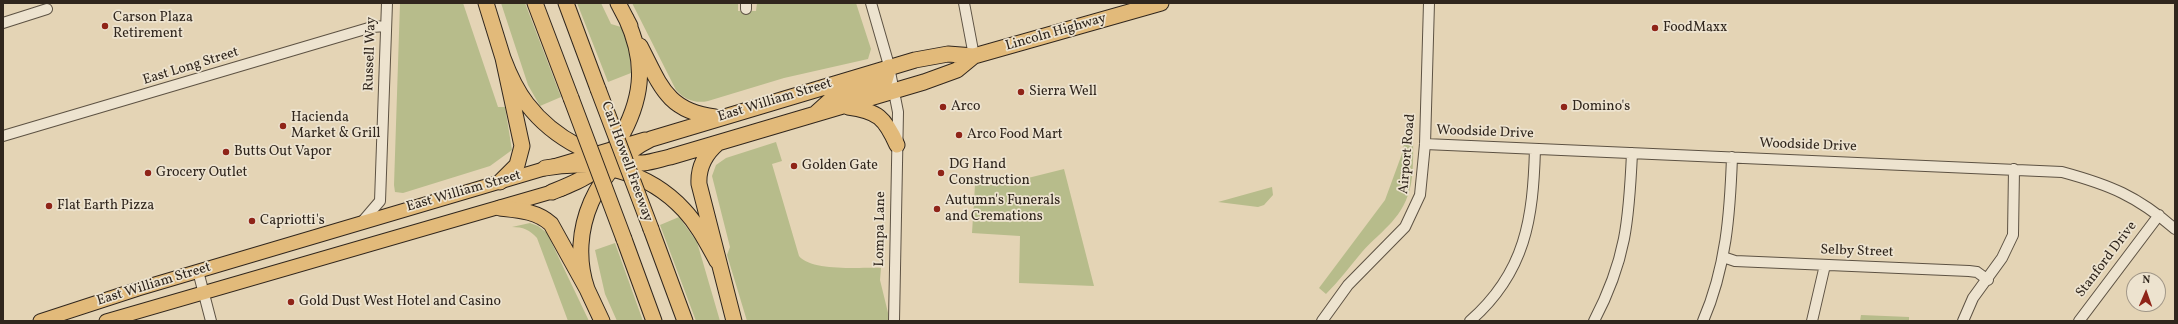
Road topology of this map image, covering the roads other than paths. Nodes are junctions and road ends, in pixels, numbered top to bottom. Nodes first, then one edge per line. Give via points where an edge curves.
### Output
1 (387, 3) edge
2 (486, 3) edge
3 (535, 3) edge
4 (566, 3) edge
5 (618, 3) edge
6 (871, 3) edge
7 (964, 3) edge
8 (1161, 3) edge
9 (1429, 3) edge
10 (47, 9) dead end
11 (626, 18) junction
12 (3, 22) edge
13 (386, 26) junction
14 (974, 56) junction
15 (502, 58) junction
16 (889, 67) junction
17 (895, 91) junction
18 (843, 106) junction
19 (813, 115) junction
20 (720, 117) junction
21 (3, 136) edge
22 (719, 143) junction
23 (1425, 144) junction
24 (897, 145) junction
25 (1536, 149) junction
26 (1632, 153) junction
27 (1732, 157) junction
28 (610, 163) junction
29 (545, 168) joint
30 (2014, 169) junction
31 (500, 182) junction
32 (552, 192) joint
33 (380, 201) junction
34 (500, 208) junction
35 (403, 210) junction
36 (2159, 215) junction
37 (359, 224) junction
38 (2175, 229) edge
39 (1723, 256) junction
40 (718, 261) junction
41 (1825, 264) junction
42 (198, 271) junction
43 (1988, 280) junction
44 (587, 289) junction
45 (204, 292) junction
46 (40, 321) edge
47 (106, 321) edge
48 (211, 321) edge
49 (602, 321) edge
50 (654, 321) edge
51 (685, 321) edge
52 (734, 321) edge
53 (894, 321) edge
54 (1322, 321) edge
55 (1470, 321) edge
56 (1594, 321) edge
57 (1704, 321) edge
58 (1812, 321) edge
59 (1962, 321) edge
60 (2079, 321) edge

1 - 13 street, Russell Way
2 - 15 highway
3 - 50 highway, Carl Howell Freeway, bridge
4 - 51 highway, Carl Howell Freeway, bridge
5 - 11 highway
6 - 16 street, Lompa Lane
7 - 14 street
8 - 14 highway, Lincoln Highway
9 - 23 street, Airport Road
10 - 12 street
11 - 20 highway via 672,100 688,111
11 - 28 highway via 637,46 639,84 633,111
13 - 21 street, East Long Street
13 - 33 street, Russell Way
14 - 16 highway, Lincoln Highway via 939,55
14 - 17 highway, Lincoln Highway via 953,71
15 - 28 highway via 516,88 535,114 562,136
15 - 31 highway via 522,146 517,165
16 - 17 street, Lompa Lane
16 - 19 highway via 886,80 837,94
16 - 20 highway, East William Street
17 - 18 highway, East William Street
17 - 24 street, Lompa Lane via 898,114
18 - 19 highway, East William Street
18 - 24 highway via 869,110 877,115 887,124
19 - 22 highway, East William Street
20 - 28 highway, East William Street via 662,134
22 - 28 highway, East William Street via 643,163
22 - 40 highway via 705,156 698,176
23 - 25 street, Woodside Drive
23 - 54 street, Airport Road via 1422,189 1409,221 1399,235 1348,285
24 - 53 street, Lompa Lane
25 - 26 street, Woodside Drive
25 - 55 street via 1532,209 1520,250 1498,290
26 - 27 street, Woodside Drive
26 - 56 street via 1626,237 1610,290
27 - 30 street, Woodside Drive
27 - 39 street via 1728,230
28 - 29 highway, East William Street
28 - 32 highway, East William Street
28 - 40 highway via 653,185 676,202 697,227
28 - 44 highway via 591,202 582,231 581,260
29 - 31 main road, East William Street
30 - 36 street, Woodside Drive via 2062,172 2104,184 2140,201
30 - 43 street via 2012,234 2002,258
31 - 35 main road, East William Street
32 - 34 main road, East William Street
33 - 35 street via 393,209
33 - 37 street
34 - 44 highway via 531,213 549,222
34 - 45 main road, East William Street
35 - 37 main road, East William Street
36 - 38 street, Woodside Drive
36 - 60 street, Stanford Drive
37 - 42 main road, East William Street
39 - 41 street, Selby Street via 1735,261
39 - 57 street
40 - 52 highway
41 - 43 street, Selby Street via 1969,271 1977,272
41 - 58 street
42 - 45 street
42 - 46 main road, East William Street
43 - 59 street via 1974,298
44 - 49 highway
45 - 47 main road, East William Street
45 - 48 street

